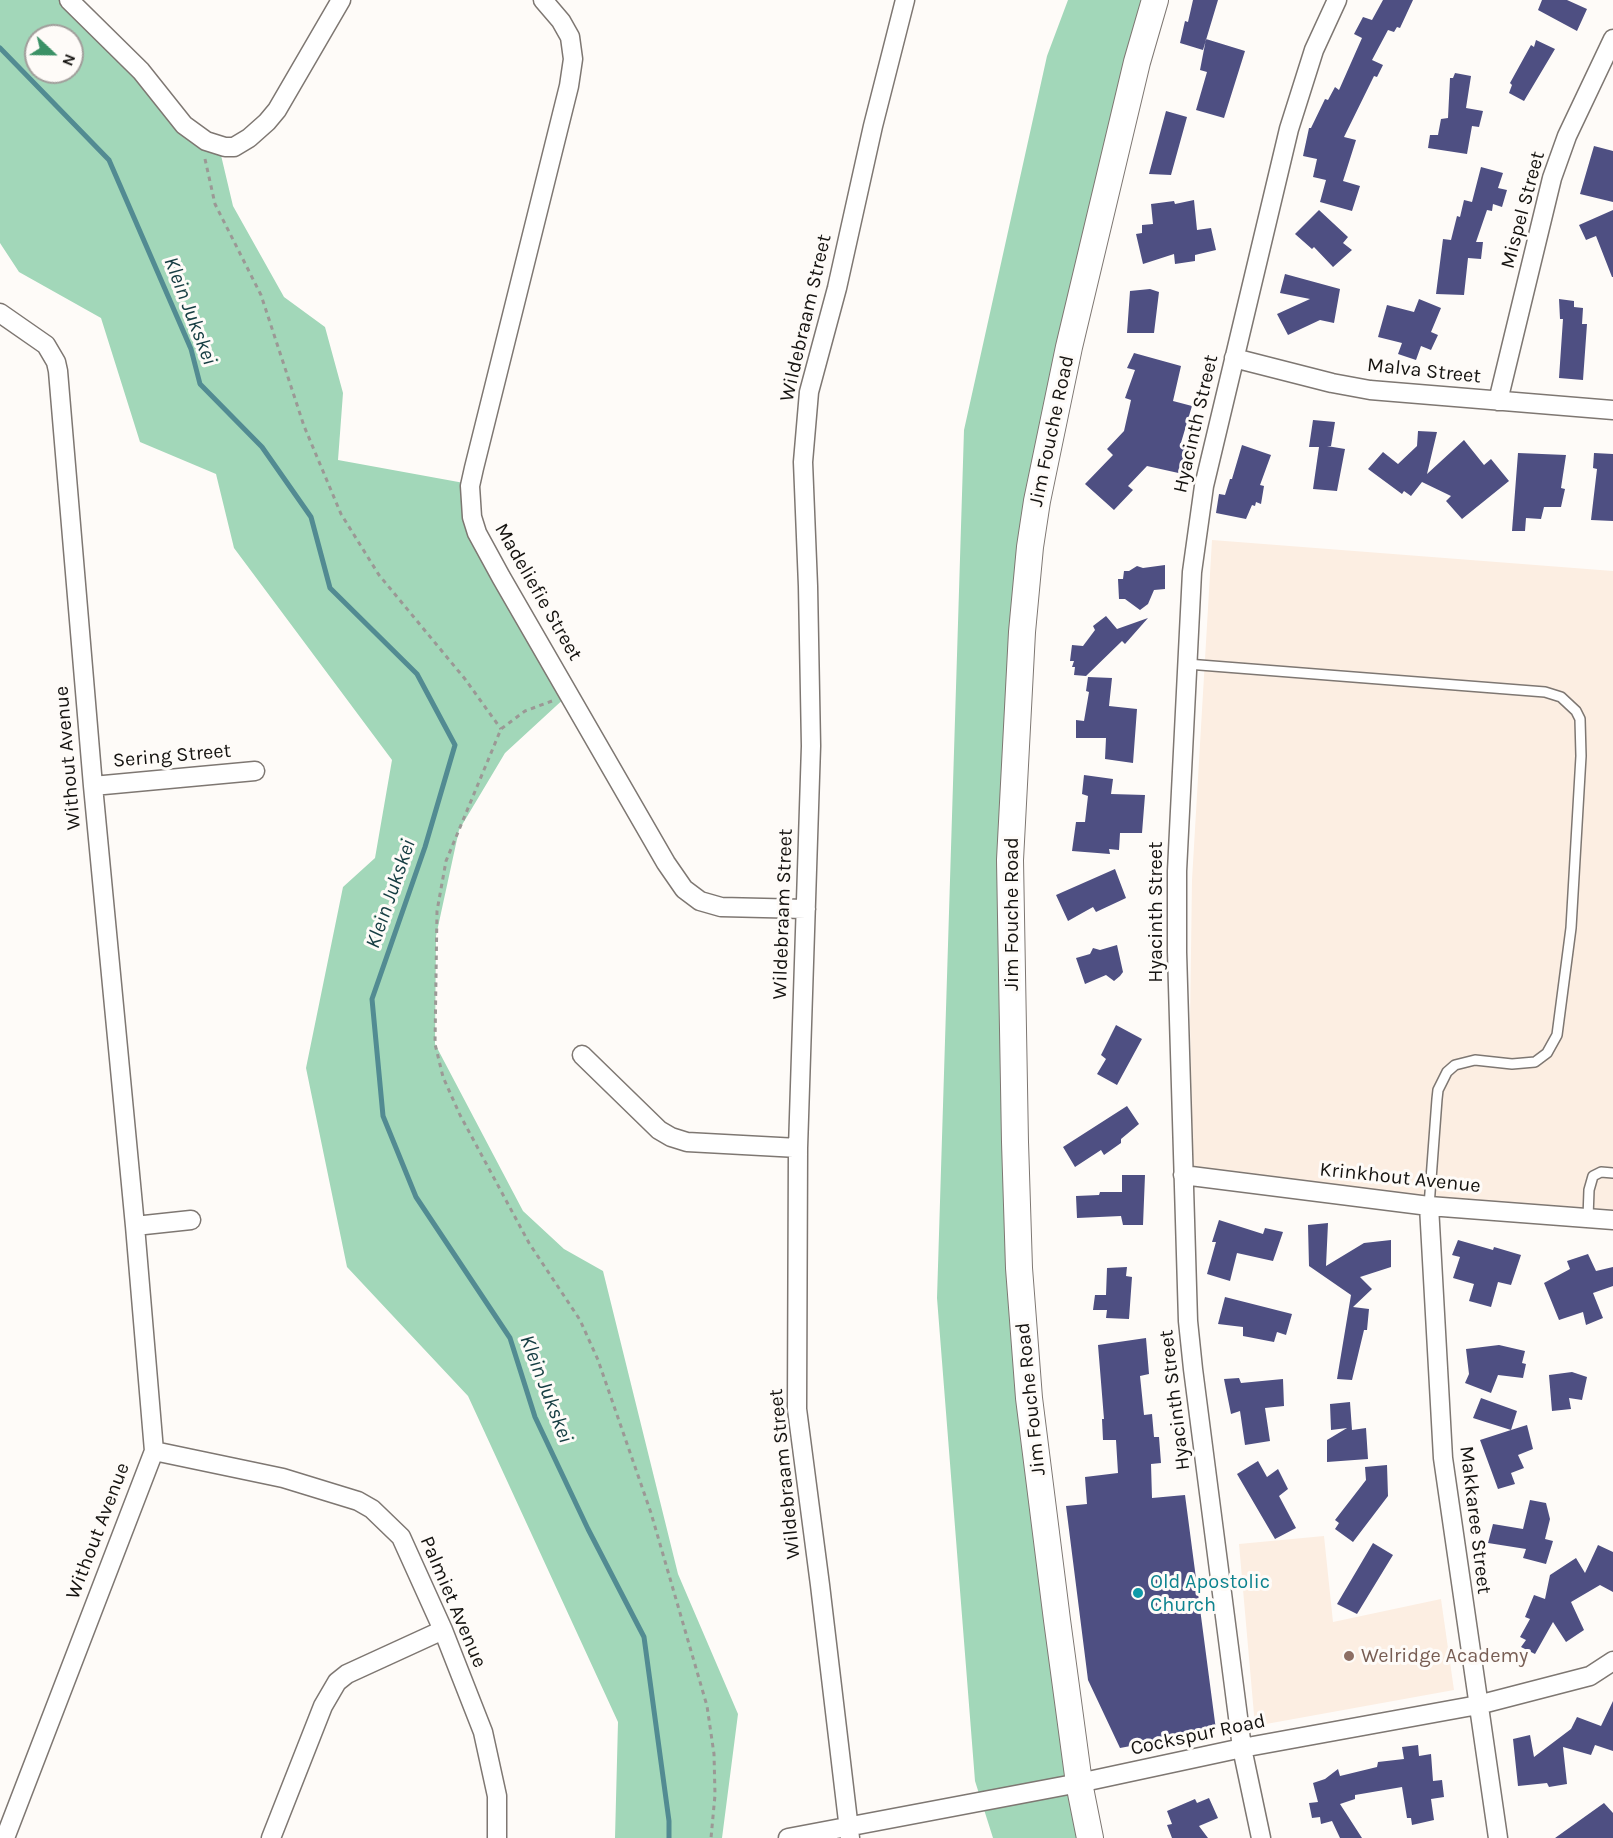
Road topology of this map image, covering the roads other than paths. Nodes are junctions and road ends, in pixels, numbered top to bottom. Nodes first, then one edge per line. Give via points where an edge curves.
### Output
1 (69, 0) edge
2 (341, 0) edge
3 (543, 0) edge
4 (905, 0) edge
5 (1155, 0) edge
6 (1337, 0) edge
7 (1613, 39) edge
8 (0, 313) edge
9 (1234, 358) junction
10 (1498, 401) junction
11 (1613, 410) edge
12 (1187, 664) junction
13 (255, 771) dead end
14 (93, 786) junction
15 (806, 909) junction
16 (582, 1055) dead end
17 (798, 1148) junction
18 (1613, 1173) edge
19 (1183, 1175) junction
20 (1430, 1206) junction
21 (1588, 1218) junction
22 (191, 1220) dead end
23 (1613, 1220) edge
24 (135, 1226) junction
25 (154, 1451) junction
26 (443, 1630) junction
27 (1613, 1661) edge
28 (1478, 1705) junction
29 (1242, 1748) junction
30 (1079, 1783) junction
31 (849, 1832) edge
32 (5, 1838) edge
33 (271, 1838) edge
34 (497, 1838) edge
35 (788, 1838) edge
36 (1090, 1838) edge
37 (1261, 1838) edge
38 (1498, 1838) edge

1 - 2 street via 141,71 184,124 220,147 234,147 257,133 276,110
3 - 15 street, Madeliefie Street via 570,37 573,59 470,486 477,533 684,889 700,901 721,907
4 - 15 street, Wildebraam Street via 809,392 803,462 810,746
5 - 30 street, Jim Fouche Road via 1069,347 1036,501 1022,632 1010,860 1015,1154 1028,1386
6 - 9 street, Hyacinth Street via 1314,50 1289,129
7 - 10 street, Mispel Street via 1567,136 1552,178
8 - 14 street, Without Avenue via 46,345 58,371
9 - 10 street, Malva Street via 1370,390
9 - 12 street, Hyacinth Street via 1201,508 1192,572
10 - 11 street, Malva Street
12 - 19 street, Hyacinth Street via 1177,882
12 - 20 lane via 1545,692 1561,697 1580,719 1571,928 1557,1035 1547,1053 1535,1062 1475,1060 1455,1065 1447,1072 1438,1090
13 - 14 street, Sering Street
14 - 24 street, Without Avenue
15 - 17 street, Wildebraam Street
16 - 17 street via 671,1137 687,1142
17 - 31 street, Wildebraam Street via 797,1409
18 - 21 lane via 1593,1176
19 - 20 street, Krinkhout Avenue
19 - 29 street, Hyacinth Street via 1193,1369
20 - 21 street, Krinkhout Avenue
20 - 28 street, Makkaree Street via 1443,1458
21 - 23 street, Krinkhout Avenue
22 - 24 street
24 - 25 street, Without Avenue
25 - 26 street, Palmiet Avenue via 283,1478 372,1509 401,1537
25 - 32 street, Without Avenue
26 - 33 street via 337,1682 323,1706
26 - 34 street, Palmiet Avenue via 483,1732 497,1796
27 - 28 street, Cockspur Road via 1590,1676
28 - 29 street, Cockspur Road
28 - 38 street, Makkaree Street
29 - 30 street, Cockspur Road
29 - 37 street, Hyacinth Street
30 - 31 street, Cockspur Road
30 - 36 street, Jim Fouche Road
31 - 35 street, Cockspur Road

